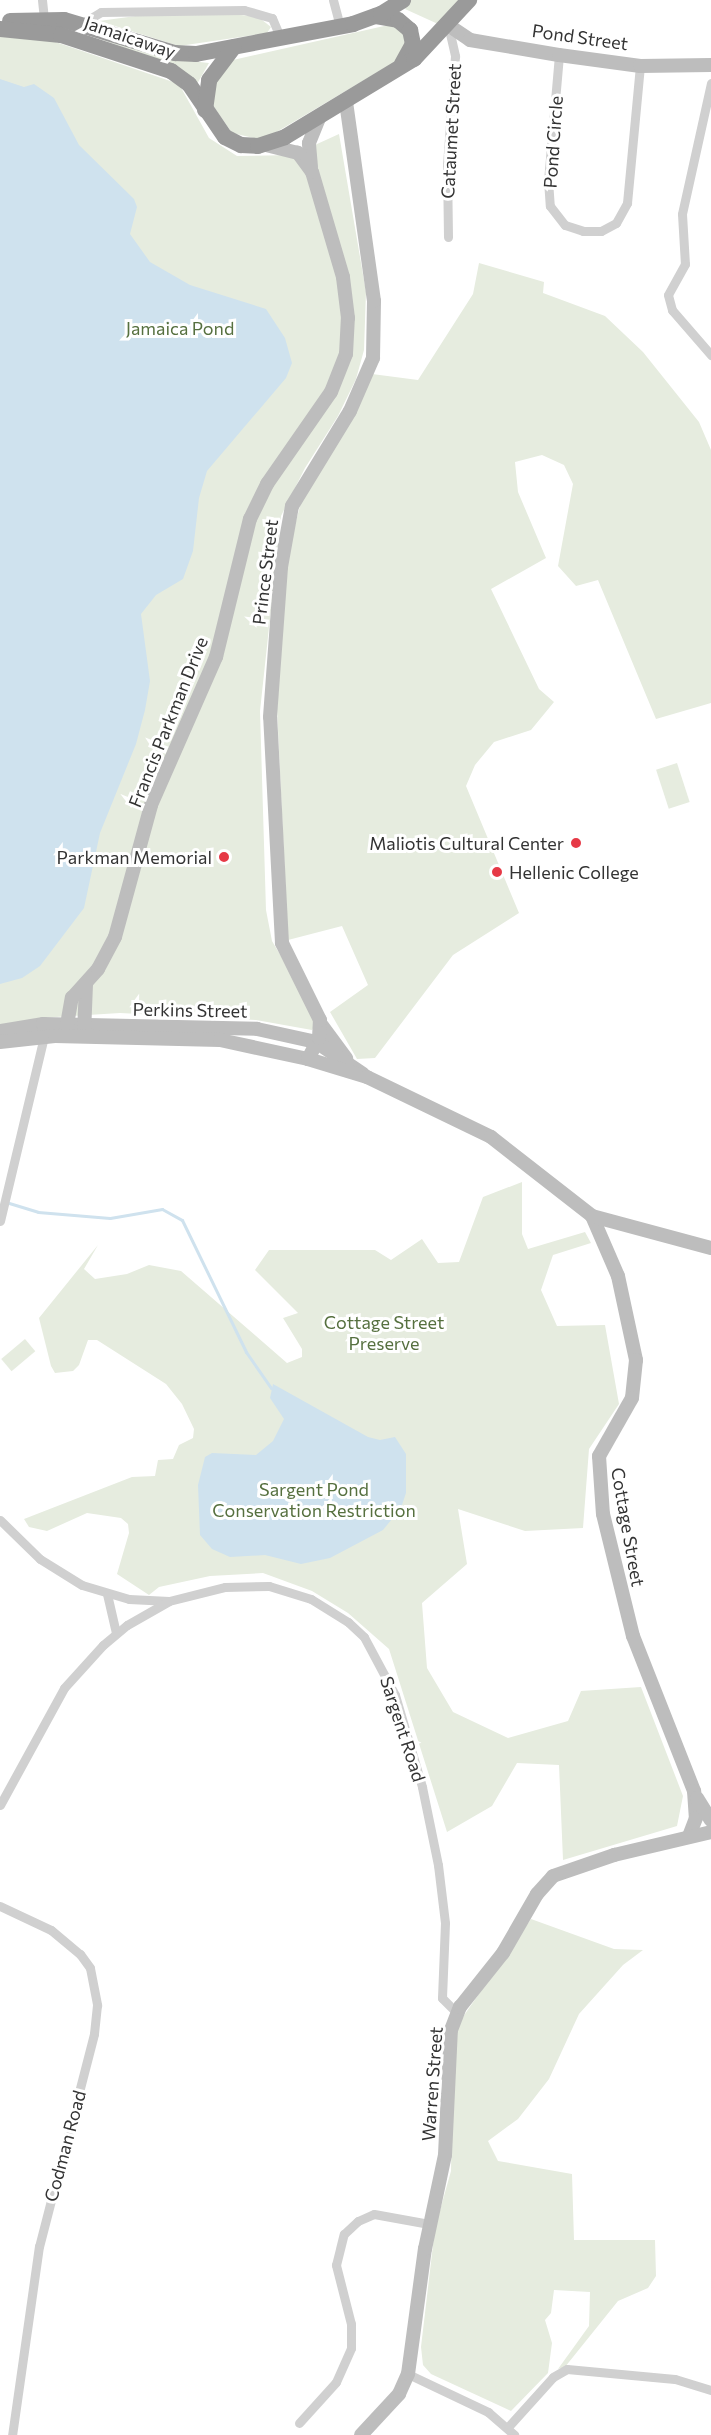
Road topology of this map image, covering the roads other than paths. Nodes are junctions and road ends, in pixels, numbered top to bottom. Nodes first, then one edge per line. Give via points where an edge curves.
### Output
1 (42, 0) edge
2 (183, 0) edge
3 (333, 0) edge
4 (393, 0) edge
5 (403, 0) edge
6 (469, 0) edge
7 (138, 5) edge
8 (178, 10) junction
9 (376, 16) junction
10 (44, 18) junction
11 (0, 23) edge
12 (81, 24) junction
13 (448, 26) junction
14 (340, 27) junction
15 (0, 29) edge
16 (280, 37) junction
17 (234, 47) junction
18 (559, 55) junction
19 (711, 65) edge
20 (640, 66) junction
21 (398, 69) junction
22 (711, 83) edge
23 (346, 101) junction
24 (205, 110) junction
25 (320, 116) junction
26 (266, 145) junction
27 (312, 172) junction
28 (448, 237) dead end
29 (711, 355) edge
30 (86, 985) junction
31 (320, 1023) junction
32 (66, 1030) junction
33 (0, 1031) edge
34 (84, 1031) junction
35 (44, 1036) junction
36 (0, 1042) edge
37 (316, 1042) junction
38 (308, 1059) junction
39 (347, 1060) junction
40 (367, 1077) junction
41 (431, 1108) joint
42 (592, 1216) junction
43 (0, 1221) edge
44 (711, 1248) edge
45 (0, 1520) edge
46 (107, 1594) junction
47 (168, 1601) junction
48 (116, 1633) junction
49 (694, 1791) junction
50 (0, 1805) edge
51 (711, 1820) edge
52 (711, 1832) edge
53 (689, 1836) junction
54 (0, 1906) edge
55 (457, 2013) junction
56 (429, 2224) junction
57 (408, 2374) junction
58 (711, 2390) edge
59 (300, 2423) dead end
60 (511, 2431) edge
61 (12, 2435) edge
62 (360, 2435) edge

1 - 10 street
2 - 8 street
3 - 14 street
4 - 9 highway
5 - 9 highway
6 - 13 highway
7 - 8 street
7 - 12 street via 101,12
8 - 16 street via 257,12 274,21
9 - 14 highway
9 - 21 highway via 401,21 413,36 411,50
10 - 11 highway
10 - 12 highway
12 - 17 highway, Jamaicaway via 175,53 200,54
13 - 18 main road, Pond Street via 470,40
13 - 21 highway via 425,50
13 - 28 street, Cataumet Street via 455,56 447,165
14 - 16 highway
15 - 24 highway, Jamaicaway via 61,35 171,71 189,84
16 - 17 highway, Jamaicaway
17 - 24 highway via 209,81
18 - 20 main road, Pond Street
18 - 20 street, Pond Circle via 548,180 550,206 555,217 583,231 601,231 616,223 627,203
19 - 20 main road, Pond Street
21 - 23 highway
22 - 29 street via 682,214 684,264 668,295 672,310
23 - 25 highway
23 - 31 main road, Prince Street via 373,294 373,358 350,411 292,506 281,567 270,717 282,943
24 - 26 highway, Jamaicaway via 215,128 229,140 245,146
25 - 26 highway
25 - 27 main road, Francis Parkman Drive via 309,143
26 - 27 main road, Francis Parkman Drive via 298,153
27 - 30 main road, Francis Parkman Drive via 336,246 346,295 349,331 343,365 332,392 267,484 250,519 216,657 151,805 117,930
30 - 32 main road, Francis Parkman Drive via 72,998
30 - 34 main road, Francis Parkman Drive
31 - 37 main road
31 - 39 main road, Prince Street
32 - 33 main road, Perkins Street
32 - 34 main road, Perkins Street
32 - 35 main road, Perkins Street
34 - 37 main road, Perkins Street via 249,1029
34 - 38 main road, Perkins Street via 233,1041
35 - 36 main road, Perkins Street
35 - 43 street
37 - 38 main road
37 - 39 main road, Perkins Street
38 - 40 main road, Perkins Street
39 - 40 main road, Perkins Street
40 - 41 main road, Perkins Street
41 - 42 main road, Cottage Street via 491,1137
42 - 44 main road
42 - 49 main road, Cottage Street via 618,1276 636,1360 632,1398 599,1456 603,1514 633,1636
45 - 46 street via 40,1559 82,1585
46 - 47 street
46 - 48 street
47 - 48 street, Sargent Road
47 - 55 street, Sargent Road via 234,1586 285,1589 332,1610 357,1630 373,1650 399,1706 433,1835 445,1923 442,1998
48 - 50 street, Sargent Road via 64,1689
49 - 51 main road, Cottage Street
49 - 53 main road, Cottage Street via 696,1818
52 - 53 main road, Warren Street
53 - 55 main road, Warren Street via 568,1868 550,1879 503,1953
54 - 61 street, Codman Road via 51,1930 80,1954 90,1968 97,2005 94,2034 39,2246
55 - 56 main road, Warren Street via 450,2046 446,2148
56 - 57 main road, Warren Street
56 - 59 street via 374,2214 358,2221 344,2234 336,2265 351,2324 351,2348 336,2382
57 - 60 street via 488,2412
57 - 62 main road, Warren Street via 399,2394
58 - 60 street via 675,2379 567,2369 553,2377

